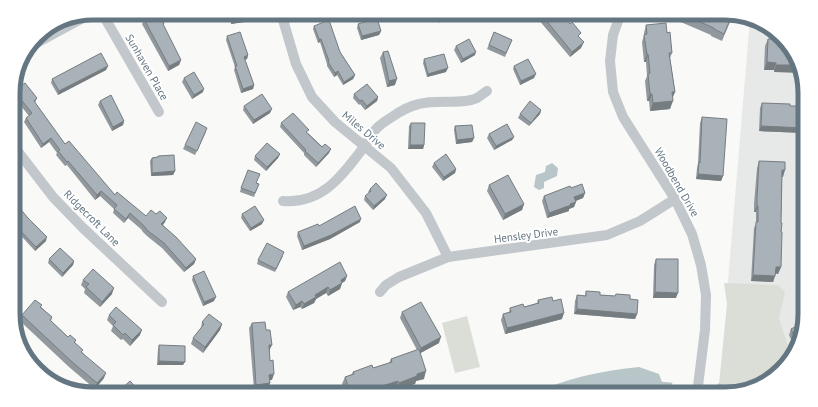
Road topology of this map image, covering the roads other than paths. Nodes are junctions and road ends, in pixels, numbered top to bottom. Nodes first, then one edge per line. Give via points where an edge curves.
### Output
1 (106, 20) edge
2 (283, 20) edge
3 (618, 20) edge
4 (487, 91) dead end
5 (159, 112) dead end
6 (364, 147) junction
7 (20, 153) edge
8 (675, 199) junction
9 (283, 201) dead end
10 (448, 257) junction
11 (380, 292) dead end
12 (162, 302) dead end
13 (698, 387) edge

1 - 5 street, Sunhaven Place
2 - 6 street, Miles Drive via 296,64 312,97 335,122
3 - 8 street, Woodbend Drive via 613,34 610,61 613,92 623,117
4 - 6 street via 468,100 419,103 409,107 376,129
6 - 9 street via 331,186 307,199
6 - 10 street, Miles Drive via 391,168 407,188 426,213
7 - 12 street, Ridgecroft Lane via 53,196 83,228
8 - 10 street, Hensley Drive via 640,220 607,235
8 - 13 street, Woodbend Drive via 692,234 706,294 705,330
10 - 11 street, Hensley Drive via 399,277

